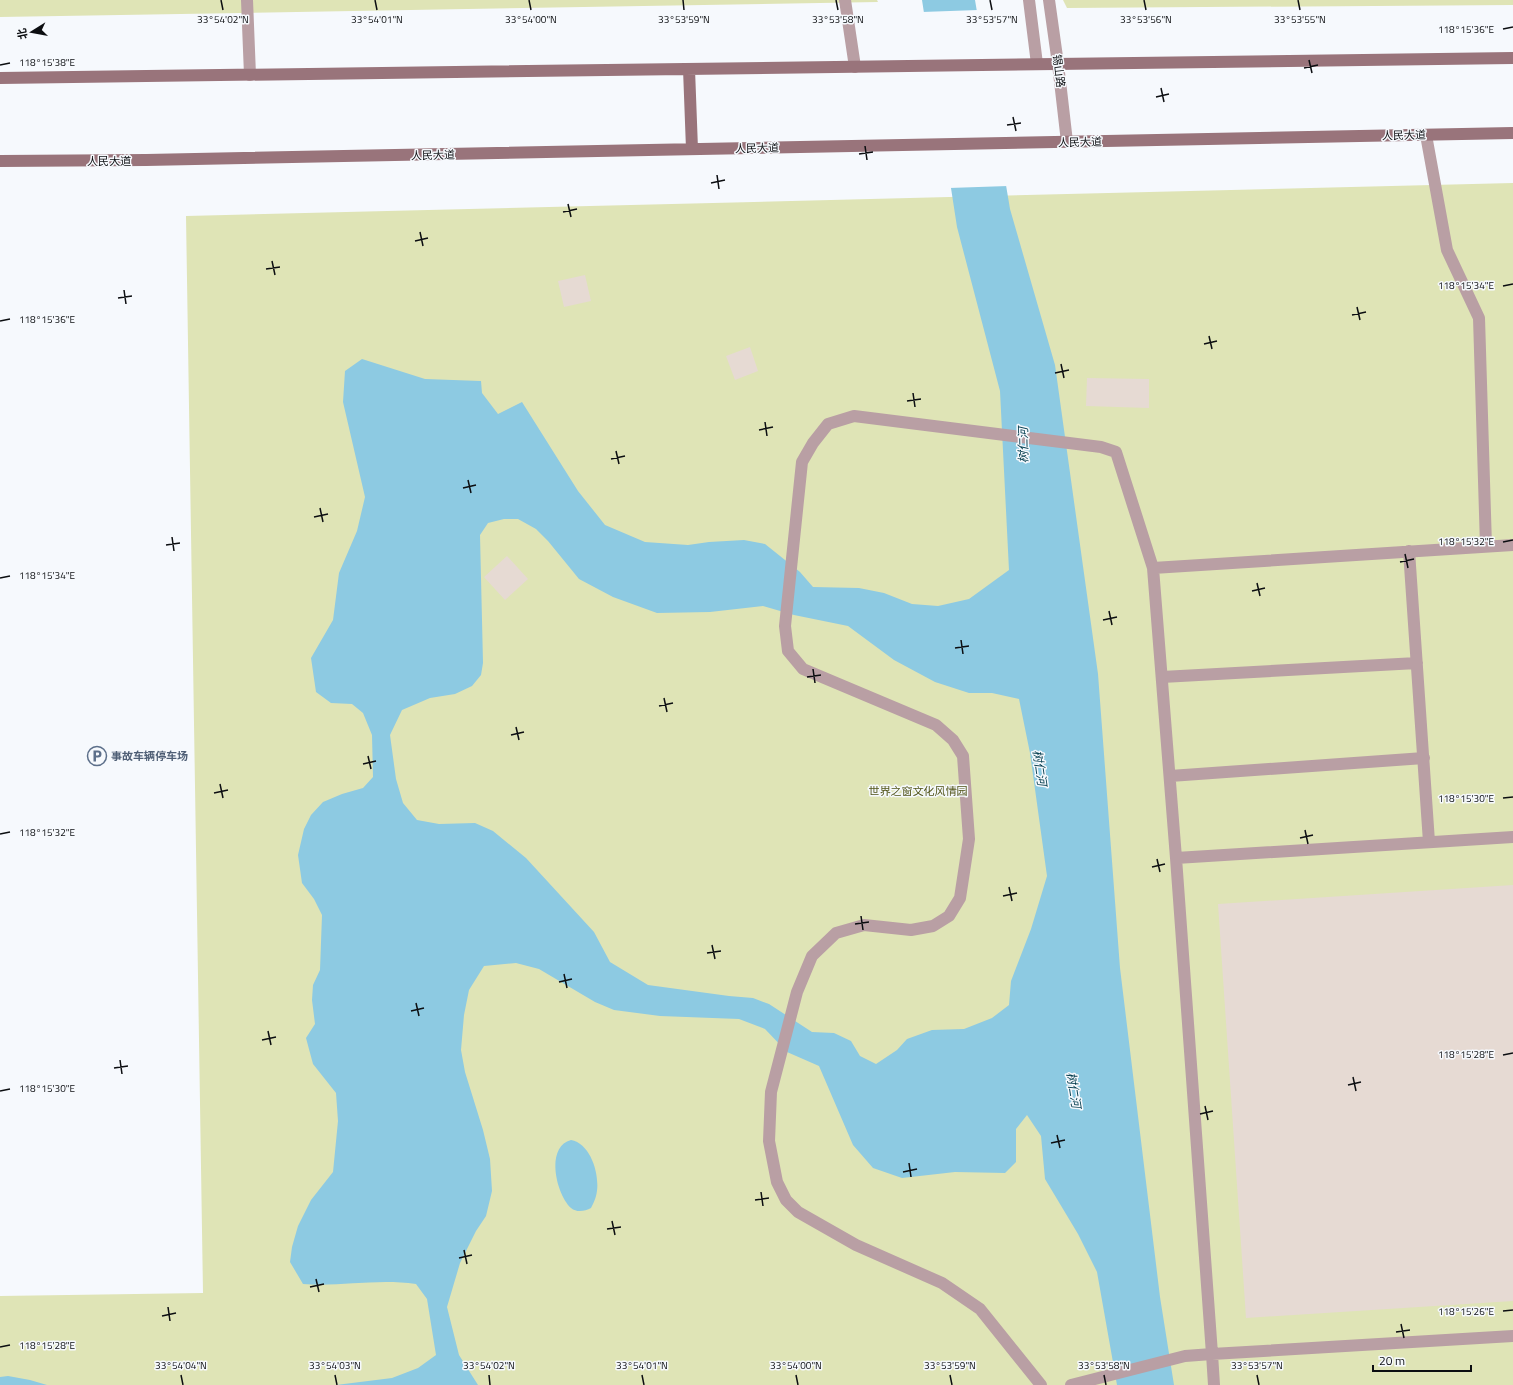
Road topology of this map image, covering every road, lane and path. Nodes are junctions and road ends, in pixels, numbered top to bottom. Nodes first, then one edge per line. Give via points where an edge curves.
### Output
1 (247, 0) edge
2 (845, 0) edge
3 (1029, 0) edge
4 (1048, 0) edge
5 (1513, 58) edge
6 (1037, 64) junction
7 (1058, 64) junction
8 (855, 67) junction
9 (689, 69) junction
10 (250, 75) junction
11 (0, 78) edge
12 (1513, 133) edge
13 (1426, 135) junction
14 (1067, 142) junction
15 (692, 149) junction
16 (0, 161) edge
17 (1513, 545) edge
18 (1486, 546) junction
19 (1409, 551) junction
20 (1153, 568) junction
21 (1417, 662) junction
22 (1162, 677) junction
23 (1424, 758) junction
24 (1170, 776) junction
25 (1513, 837) edge
26 (1429, 842) junction
27 (1176, 858) junction
28 (1513, 1336) edge
29 (1212, 1354) junction
30 (1041, 1385) edge
31 (1071, 1385) edge
32 (1214, 1385) edge

1 - 10 street
2 - 8 street
3 - 6 street, 锡山路
4 - 7 street, 锡山路
5 - 7 main road
6 - 7 main road
6 - 8 main road
7 - 14 street, 锡山路
8 - 9 main road
9 - 10 main road
9 - 15 main road
10 - 11 main road
12 - 13 main road, 人民大道
13 - 14 main road, 人民大道
13 - 18 street via 1447,250 1479,318
14 - 15 main road, 人民大道
15 - 16 main road, 人民大道
17 - 18 street
18 - 19 street
19 - 20 street
19 - 21 street
20 - 22 street
20 - 30 street via 1116,452 1101,447 854,416 828,424 802,462 785,626 788,651 803,669 936,725 953,740 963,756 969,839 960,898 949,916 934,926 910,930 864,925 836,933 812,956 797,992 772,1092 769,1141 777,1182 786,1200 798,1212 856,1245 942,1283 980,1309
21 - 22 street
21 - 23 street
22 - 24 street
23 - 24 street
23 - 26 street
24 - 27 street
25 - 26 street
26 - 27 street
27 - 29 street
28 - 29 street
29 - 31 street via 1186,1356
29 - 32 street

